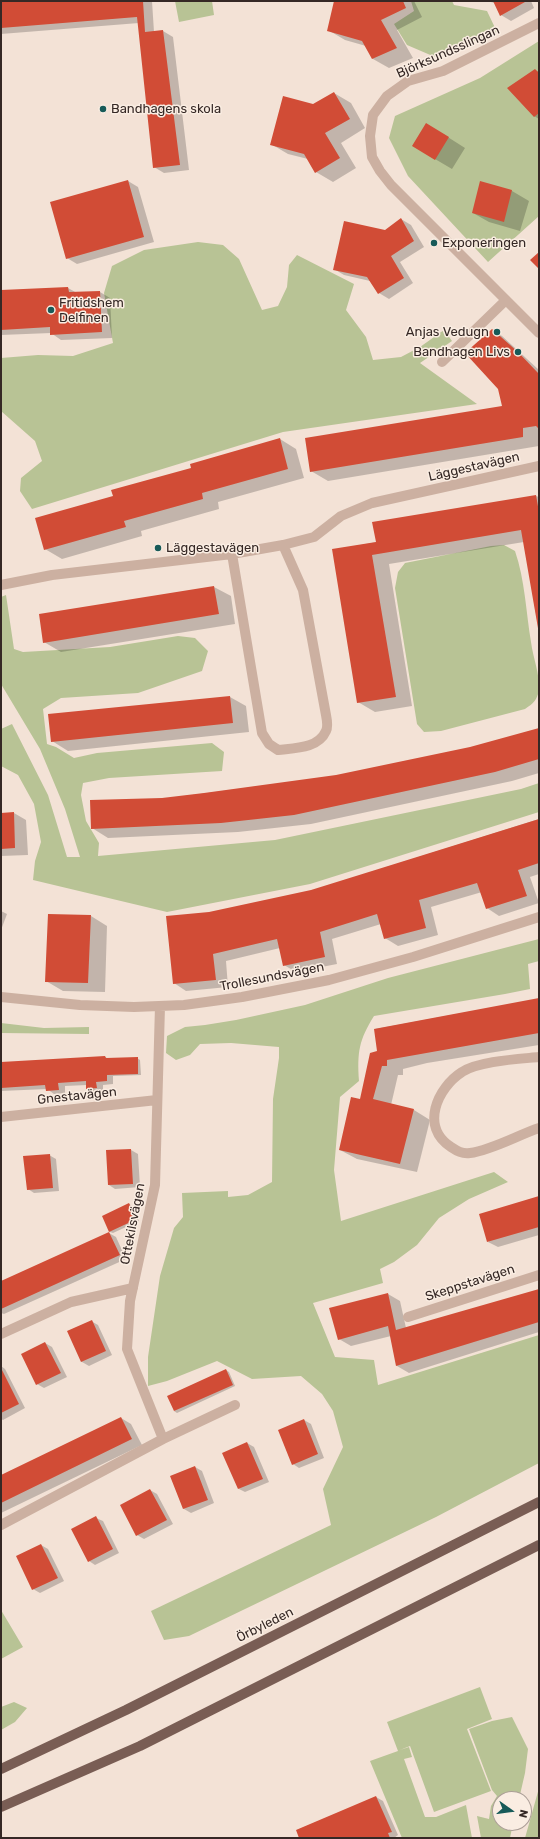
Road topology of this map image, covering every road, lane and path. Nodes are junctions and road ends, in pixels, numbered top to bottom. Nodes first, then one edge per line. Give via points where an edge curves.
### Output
1 (539, 23) edge
2 (506, 300) junction
3 (539, 333) edge
4 (442, 362) dead end
5 (539, 466) edge
6 (283, 545) junction
7 (232, 554) junction
8 (1, 585) edge
9 (539, 917) edge
10 (1, 998) edge
11 (160, 1006) junction
12 (539, 1057) edge
13 (157, 1100) junction
14 (1, 1117) edge
15 (539, 1128) edge
16 (539, 1275) edge
17 (133, 1288) junction
18 (408, 1317) dead end
19 (1, 1334) edge
20 (235, 1405) dead end
21 (163, 1439) junction
22 (539, 1502) edge
23 (1, 1526) edge
24 (539, 1545) edge
25 (1, 1769) edge
26 (1, 1807) edge

1 - 2 street, Björksundsslingan via 443,71 408,80 387,96 373,115 370,136 372,157 380,172
2 - 3 street, Björksundsslingan
2 - 4 street
5 - 6 street, Läggestavägen via 372,503 341,516 314,537
6 - 7 street, Läggestavägen
6 - 7 street via 303,590 326,715 327,730 320,739 309,746 278,750 269,744 262,733
7 - 8 street, Läggestavägen via 52,575
9 - 11 street, Trollesundsvägen via 413,957 329,980 242,997
10 - 11 street, Trollesundsvägen via 80,1005
11 - 13 street, Ottekilsvägen
12 - 15 street via 474,1066 463,1071 446,1087 437,1102 434,1115 440,1139 459,1152 487,1148
13 - 14 street, Gnestavägen
13 - 17 street, Ottekilsvägen via 155,1185
16 - 18 street, Skeppstavägen
17 - 19 street via 71,1302
17 - 21 street, Ottekilsvägen via 127,1349
20 - 21 street
21 - 23 street
22 - 25 main road, Örbyleden via 126,1710
24 - 26 main road via 140,1746

